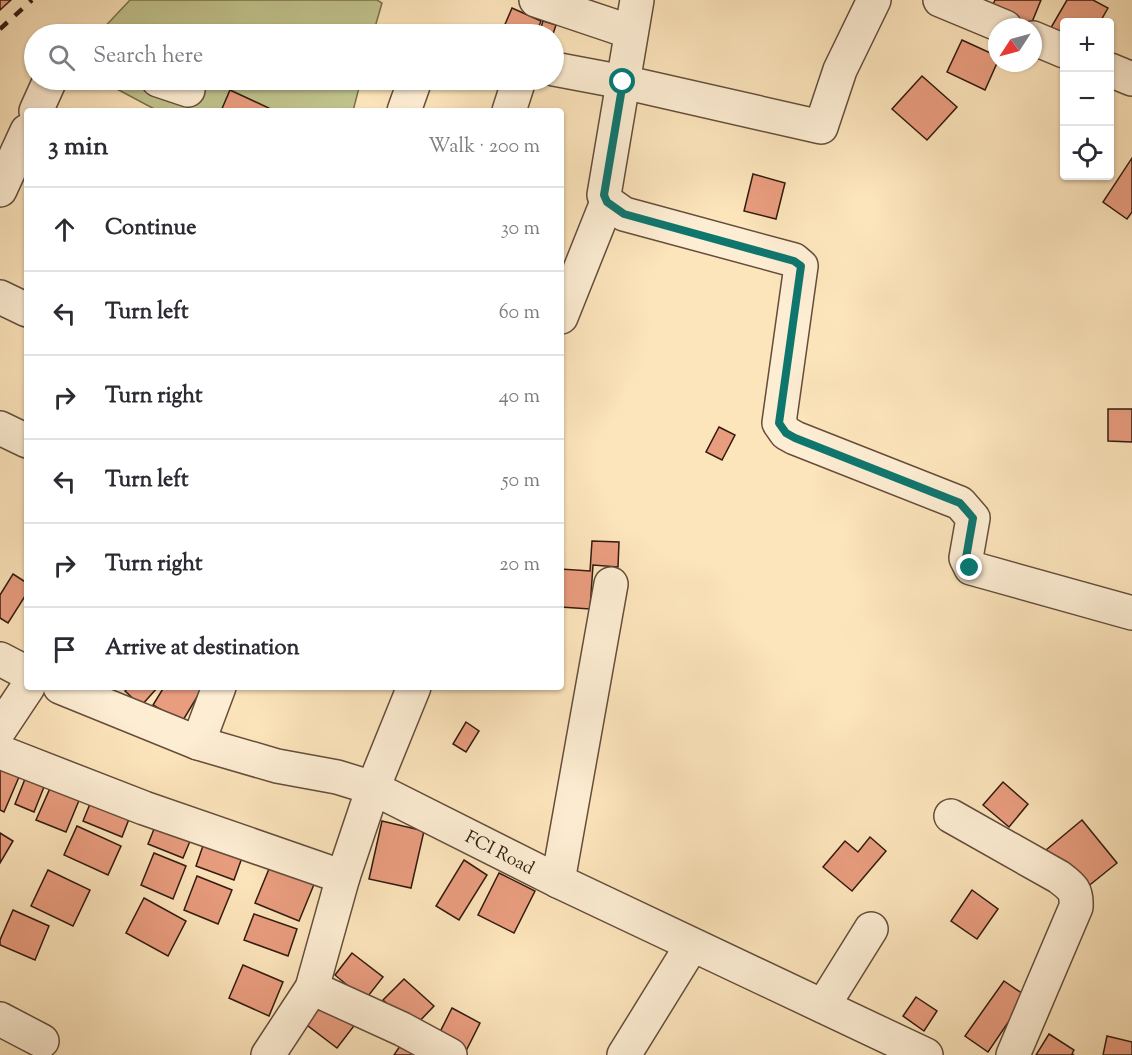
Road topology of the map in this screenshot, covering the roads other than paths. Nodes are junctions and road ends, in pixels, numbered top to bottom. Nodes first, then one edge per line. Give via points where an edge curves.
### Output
1 (536, 0) edge
2 (637, 0) edge
3 (874, 0) edge
4 (940, 0) edge
5 (988, 20) edge
6 (631, 32) junction
7 (1042, 42) edge
8 (1060, 49) edge
9 (564, 71) edge
10 (1114, 72) edge
11 (1132, 79) edge
12 (623, 82) junction
13 (45, 90) edge
14 (411, 90) edge
15 (516, 90) edge
16 (37, 108) edge
17 (405, 108) edge
18 (510, 108) edge
19 (24, 138) edge
20 (0, 190) edge
21 (607, 202) junction
22 (0, 297) edge
23 (24, 309) edge
24 (564, 310) edge
25 (0, 428) edge
26 (24, 440) edge
27 (612, 584) dead end
28 (1132, 613) edge
29 (0, 659) edge
30 (24, 671) edge
31 (26, 690) edge
32 (67, 690) edge
33 (218, 690) edge
34 (413, 690) edge
35 (0, 729) edge
36 (198, 743) junction
37 (0, 752) edge
38 (373, 788) junction
39 (951, 816) dead end
40 (343, 877) junction
41 (558, 881) junction
42 (871, 929) dead end
43 (692, 945) junction
44 (312, 988) junction
45 (823, 1006) junction
46 (0, 1019) edge
47 (42, 1041) dead end
48 (268, 1055) edge
49 (450, 1055) edge
50 (624, 1055) edge
51 (926, 1055) edge
52 (1013, 1055) edge

1 - 6 street
2 - 6 street
3 - 12 street via 840,70 821,127
4 - 5 street
6 - 12 street
7 - 8 street
9 - 12 street
10 - 11 street
12 - 21 street via 604,195
13 - 16 street
14 - 17 street
15 - 18 street
19 - 20 street
21 - 24 street
21 - 28 street via 624,214 801,266 779,423 786,433 960,503 973,518 966,558 970,568
22 - 23 street
25 - 26 street
27 - 41 street
29 - 30 street
31 - 35 street
32 - 36 street, FCI Road
33 - 36 street
34 - 38 street
36 - 38 street, FCI Road
37 - 40 street via 144,808
38 - 40 street
38 - 41 street, FCI Road
39 - 52 street via 1059,878 1071,886 1077,897
40 - 44 street
41 - 43 street, FCI Road
42 - 45 street
43 - 45 street, FCI Road
43 - 50 street
44 - 48 street
44 - 49 street
45 - 51 street, FCI Road
46 - 47 street

